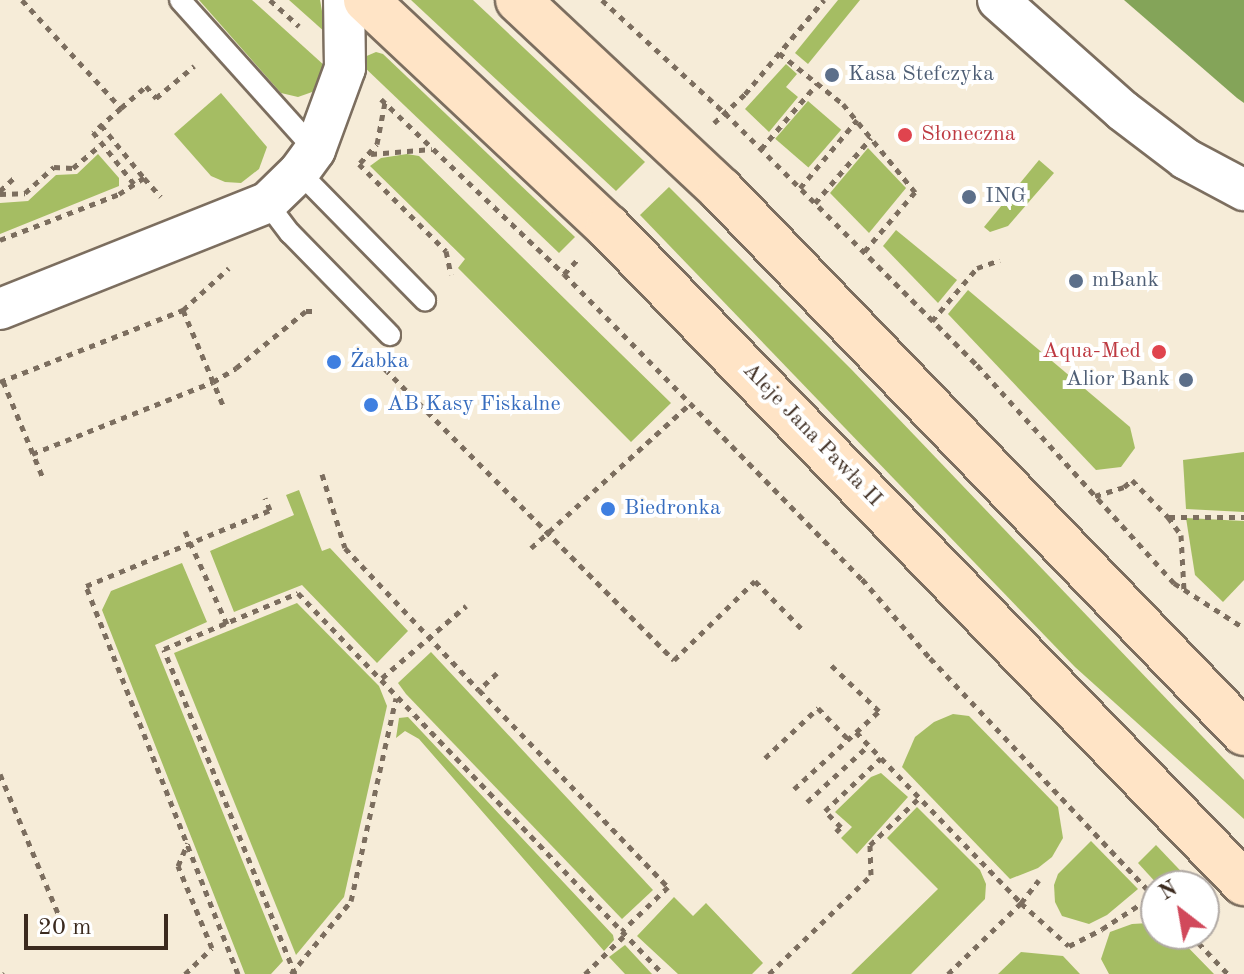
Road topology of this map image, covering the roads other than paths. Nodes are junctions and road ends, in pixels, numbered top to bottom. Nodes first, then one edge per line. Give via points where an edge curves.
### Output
1 (180, 0) edge
2 (344, 0) edge
3 (366, 0) edge
4 (518, 0) edge
5 (998, 0) edge
6 (313, 174) junction
7 (1244, 190) edge
8 (267, 203) junction
9 (425, 300) dead end
10 (0, 309) edge
11 (390, 335) dead end
12 (1244, 733) edge
13 (1244, 883) edge

1 - 6 lane
2 - 6 street via 345,68
3 - 13 main road, Aleje Jana Pawła II via 608,227
4 - 12 main road via 721,190
5 - 7 street via 1123,111 1186,159
6 - 8 street
6 - 9 lane
8 - 10 street
8 - 11 lane

